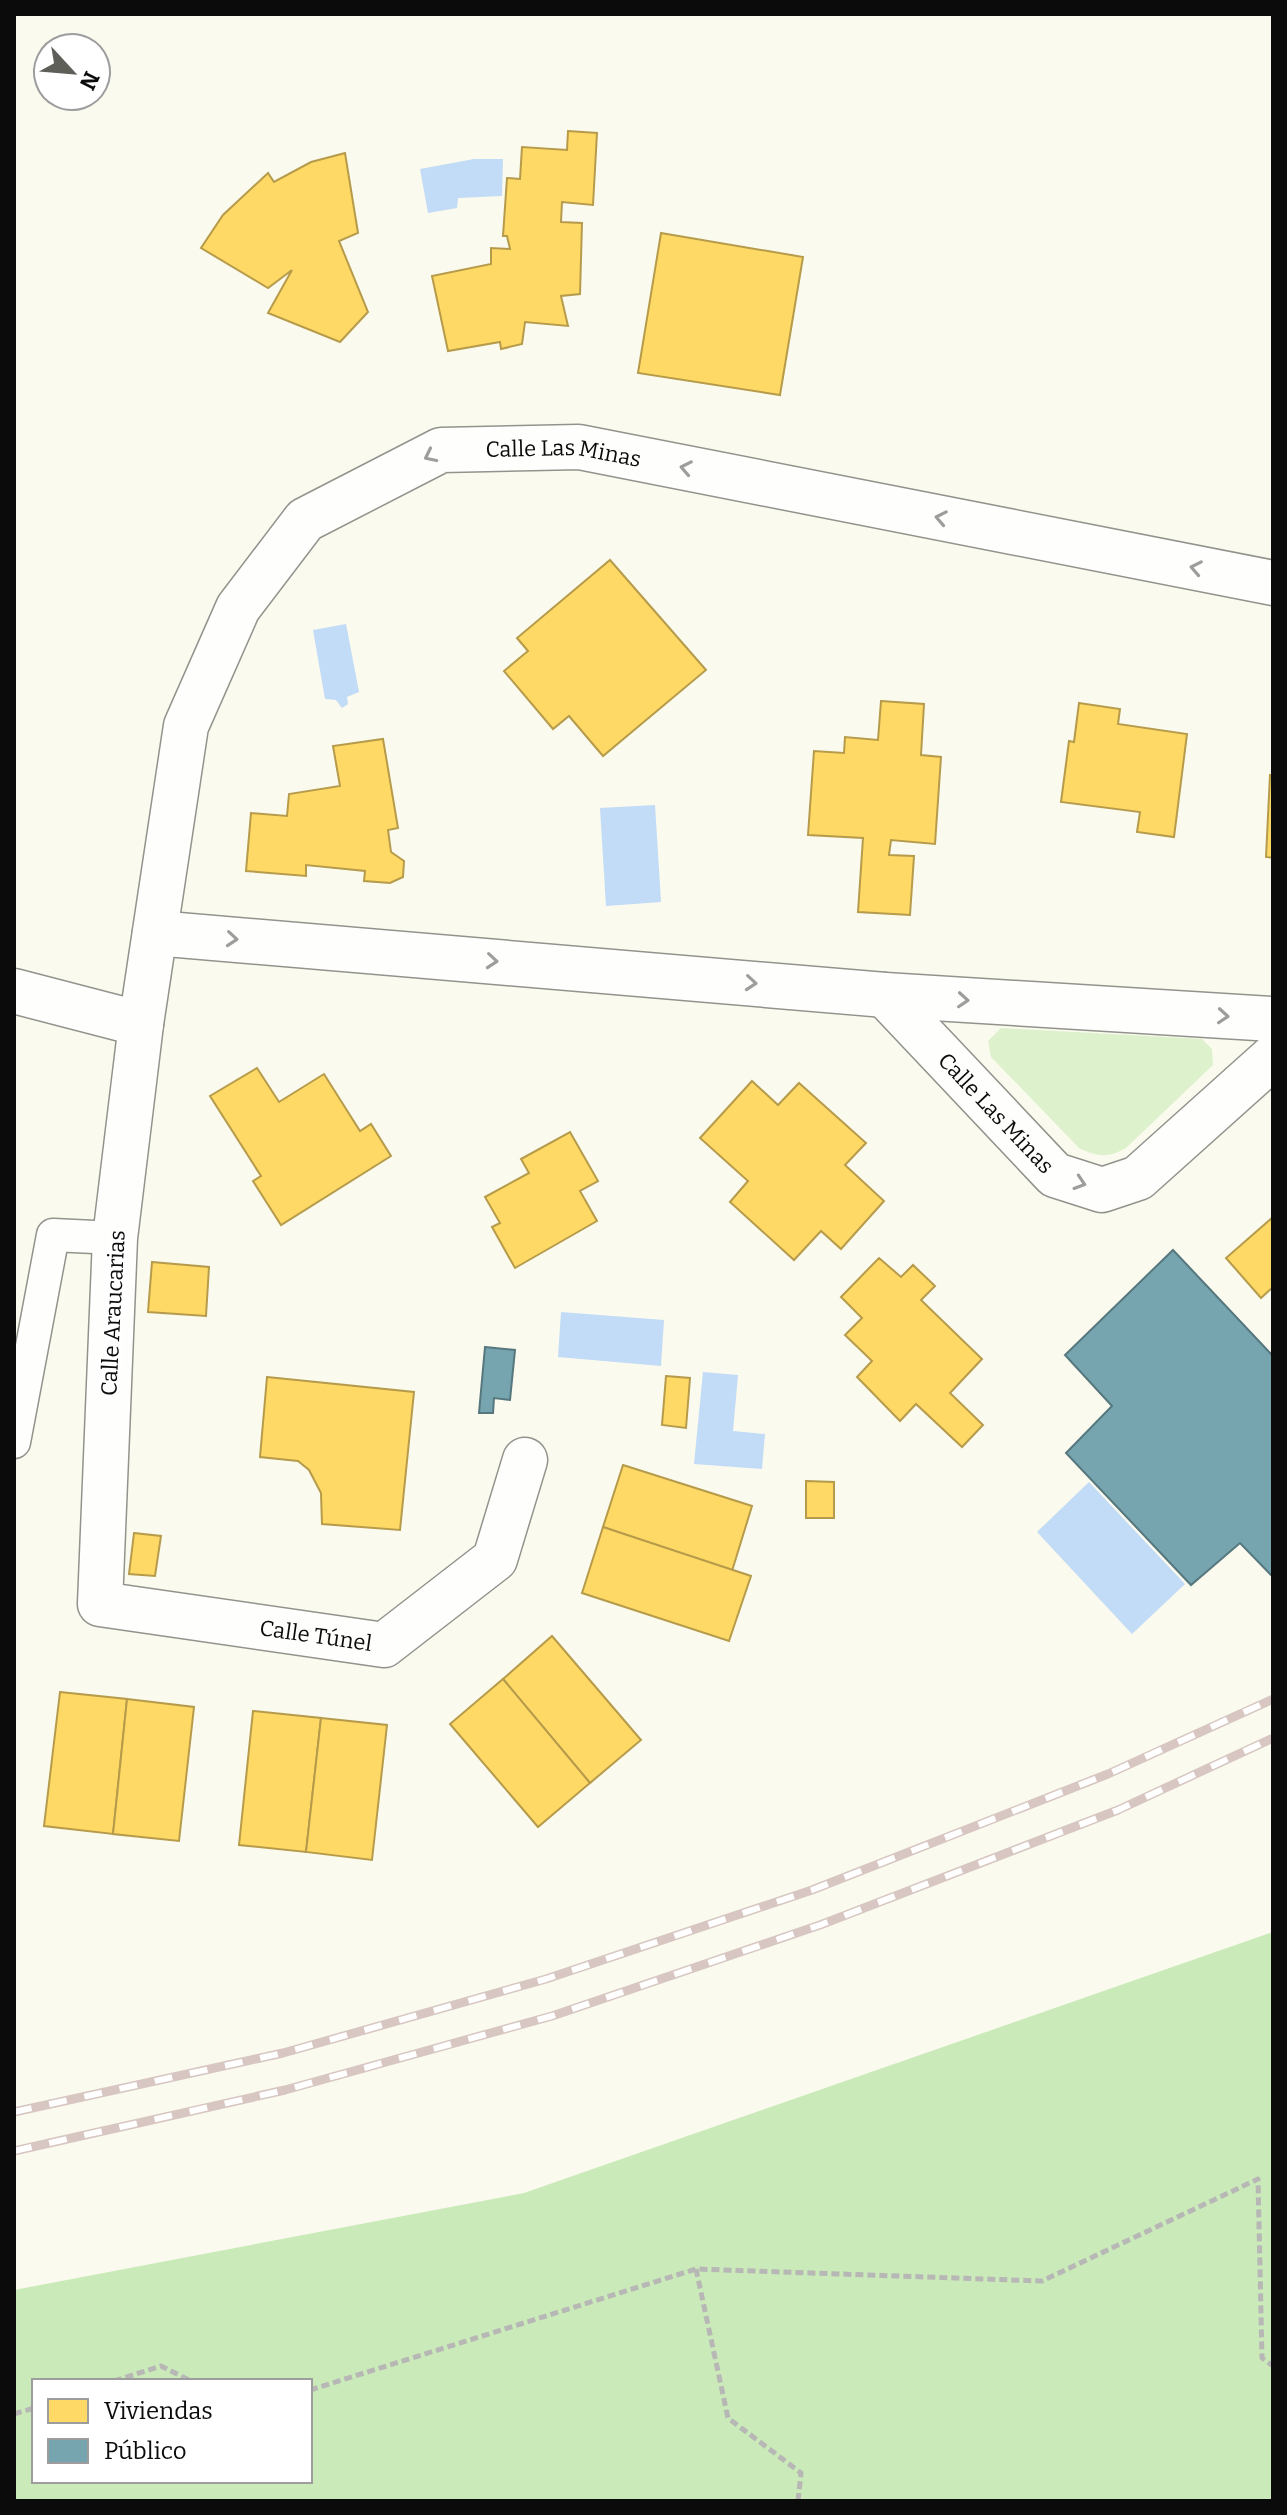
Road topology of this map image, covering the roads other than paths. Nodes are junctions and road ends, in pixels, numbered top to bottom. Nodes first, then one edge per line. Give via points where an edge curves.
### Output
1 (1273, 583) edge
2 (155, 933) junction
3 (14, 991) edge
4 (885, 995) junction
5 (1273, 1019) edge
6 (141, 1024) junction
7 (1273, 1057) edge
8 (115, 1238) junction
9 (14, 1442) edge
10 (525, 1460) dead end
11 (100, 1604) joint

1 -> 2 street, Calle Las Minas via 579,447 441,450 305,520 238,608 186,726
2 -> 4 street
2 - 6 street, Calle Las Minas
3 - 6 street
4 -> 5 street
4 -> 7 street, Calle Las Minas via 1055,1175 1102,1190 1138,1178
6 - 8 street, Calle Araucarias
8 - 9 lane via 53,1235
8 - 11 street, Calle Araucarias
10 - 11 street, Calle Túnel via 495,1559 384,1645

